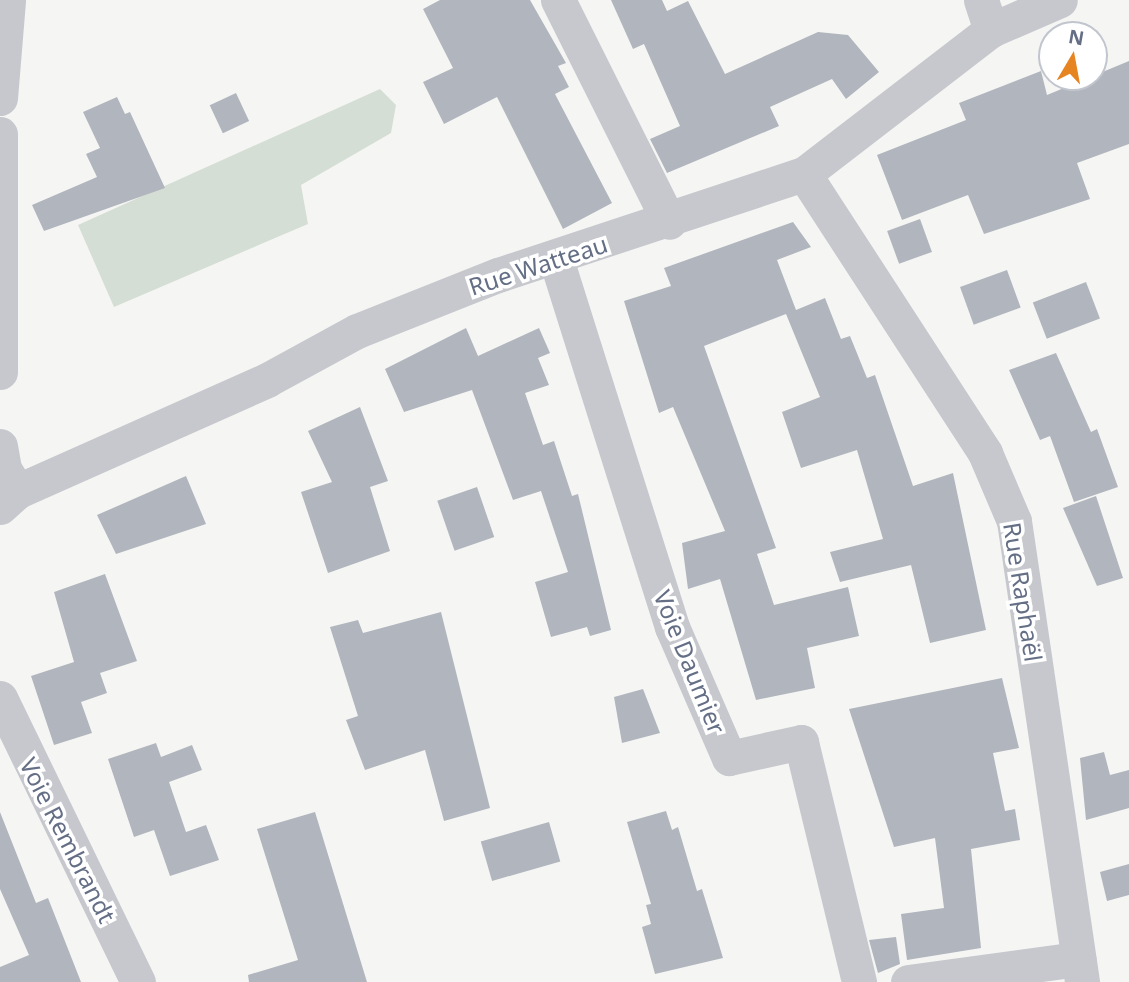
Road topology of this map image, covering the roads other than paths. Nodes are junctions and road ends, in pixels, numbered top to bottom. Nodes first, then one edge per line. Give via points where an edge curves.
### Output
1 (8, 0) edge
2 (558, 0) edge
3 (1060, 0) edge
4 (986, 15) edge
5 (0, 98) edge
6 (0, 134) edge
7 (804, 174) junction
8 (669, 222) junction
9 (556, 259) junction
10 (0, 372) edge
11 (0, 446) edge
12 (9, 499) edge
13 (0, 698) edge
14 (1080, 970) edge
15 (138, 982) edge
16 (859, 982) edge
17 (908, 982) edge

1 - 5 street
2 - 8 street
3 - 4 street, Rue Watteau
4 - 7 street, Rue Watteau
6 - 10 street
7 - 8 street, Rue Watteau
7 - 14 street, Rue Raphaël via 985,453 1014,521
8 - 9 street, Rue Watteau
9 - 12 street, Rue Watteau via 357,331 267,380
9 - 16 street, Voie Daumier via 672,627 729,758 802,742
11 - 12 street
13 - 15 street, Voie Rembrandt
14 - 17 street

